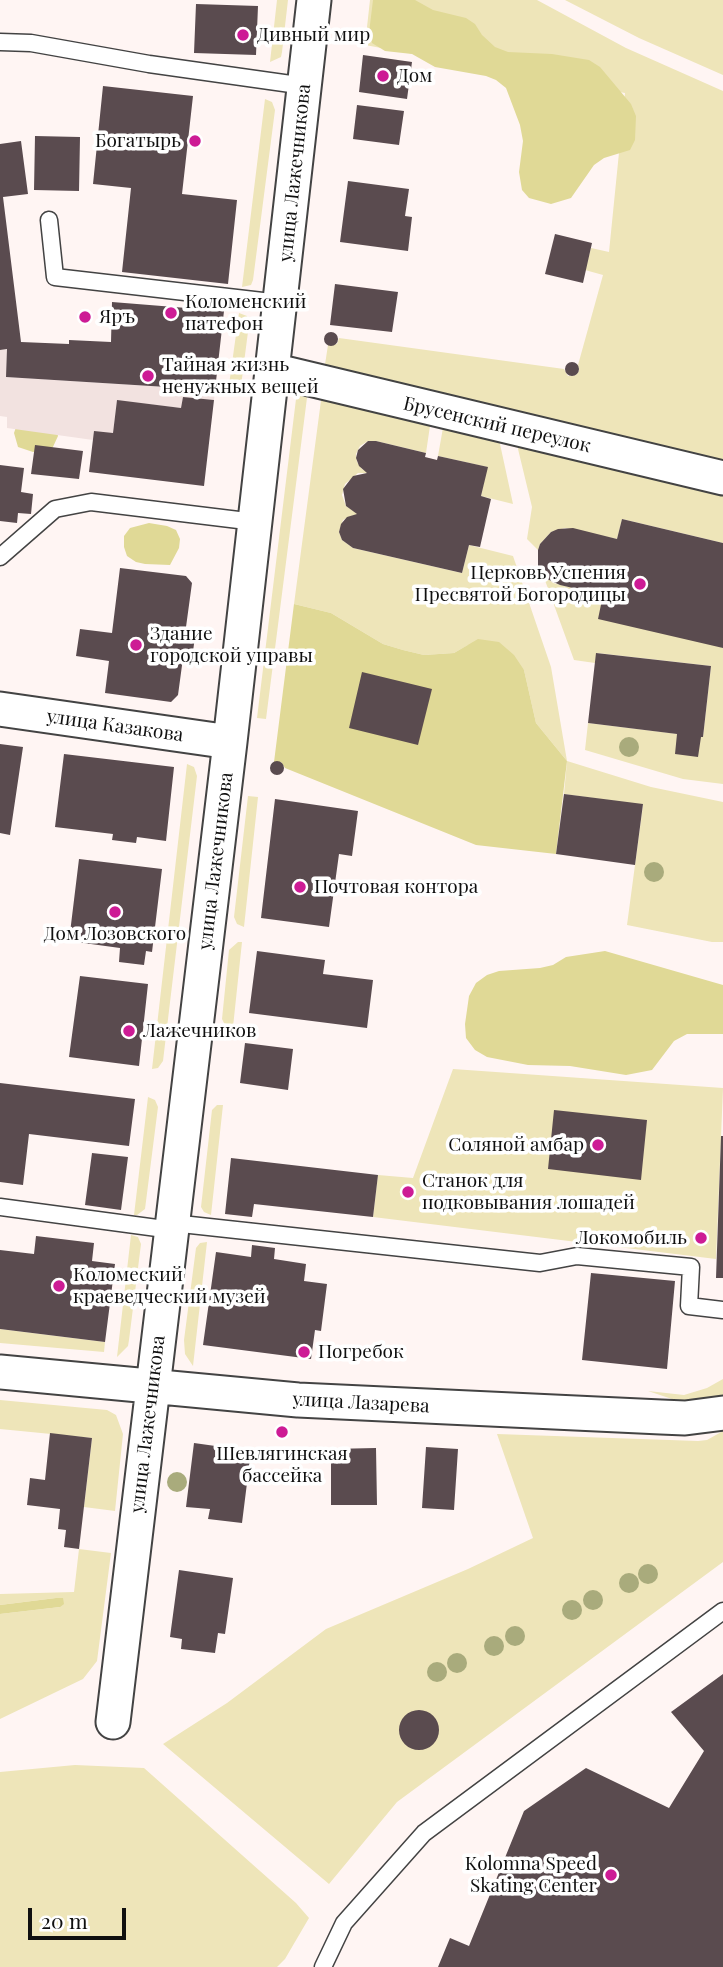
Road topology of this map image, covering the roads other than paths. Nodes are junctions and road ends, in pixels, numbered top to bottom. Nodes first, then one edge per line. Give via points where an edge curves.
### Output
1 (314, 0) edge
2 (0, 42) edge
3 (303, 101) junction
4 (49, 220) dead end
5 (280, 303) junction
6 (272, 370) junction
7 (723, 478) edge
8 (255, 522) junction
9 (0, 557) edge
10 (0, 709) edge
11 (230, 742) junction
12 (0, 1207) edge
13 (172, 1226) junction
14 (723, 1310) edge
15 (0, 1372) edge
16 (152, 1386) junction
17 (723, 1413) edge
18 (723, 1611) edge
19 (113, 1722) dead end
20 (323, 1967) edge

1 - 3 street, улица Лажечникова
2 - 3 lane via 31,43 149,64
3 - 5 street, улица Лажечникова
4 - 5 lane via 55,277
5 - 6 street, улица Лажечникова
6 - 7 street, Брусенский переулок
6 - 8 street, улица Лажечникова
8 - 9 lane via 91,502 55,509
8 - 11 street, улица Лажечникова
10 - 11 street, улица Казакова
11 - 13 street, улица Лажечникова
12 - 13 lane
13 - 14 lane via 540,1263 577,1256 691,1267 689,1306
13 - 16 street, улица Лажечникова
15 - 16 street, улица Лазарева
16 - 17 street, улица Лазарева via 298,1400 685,1418
16 - 19 street, улица Лажечникова
18 - 20 lane via 424,1833 344,1923

